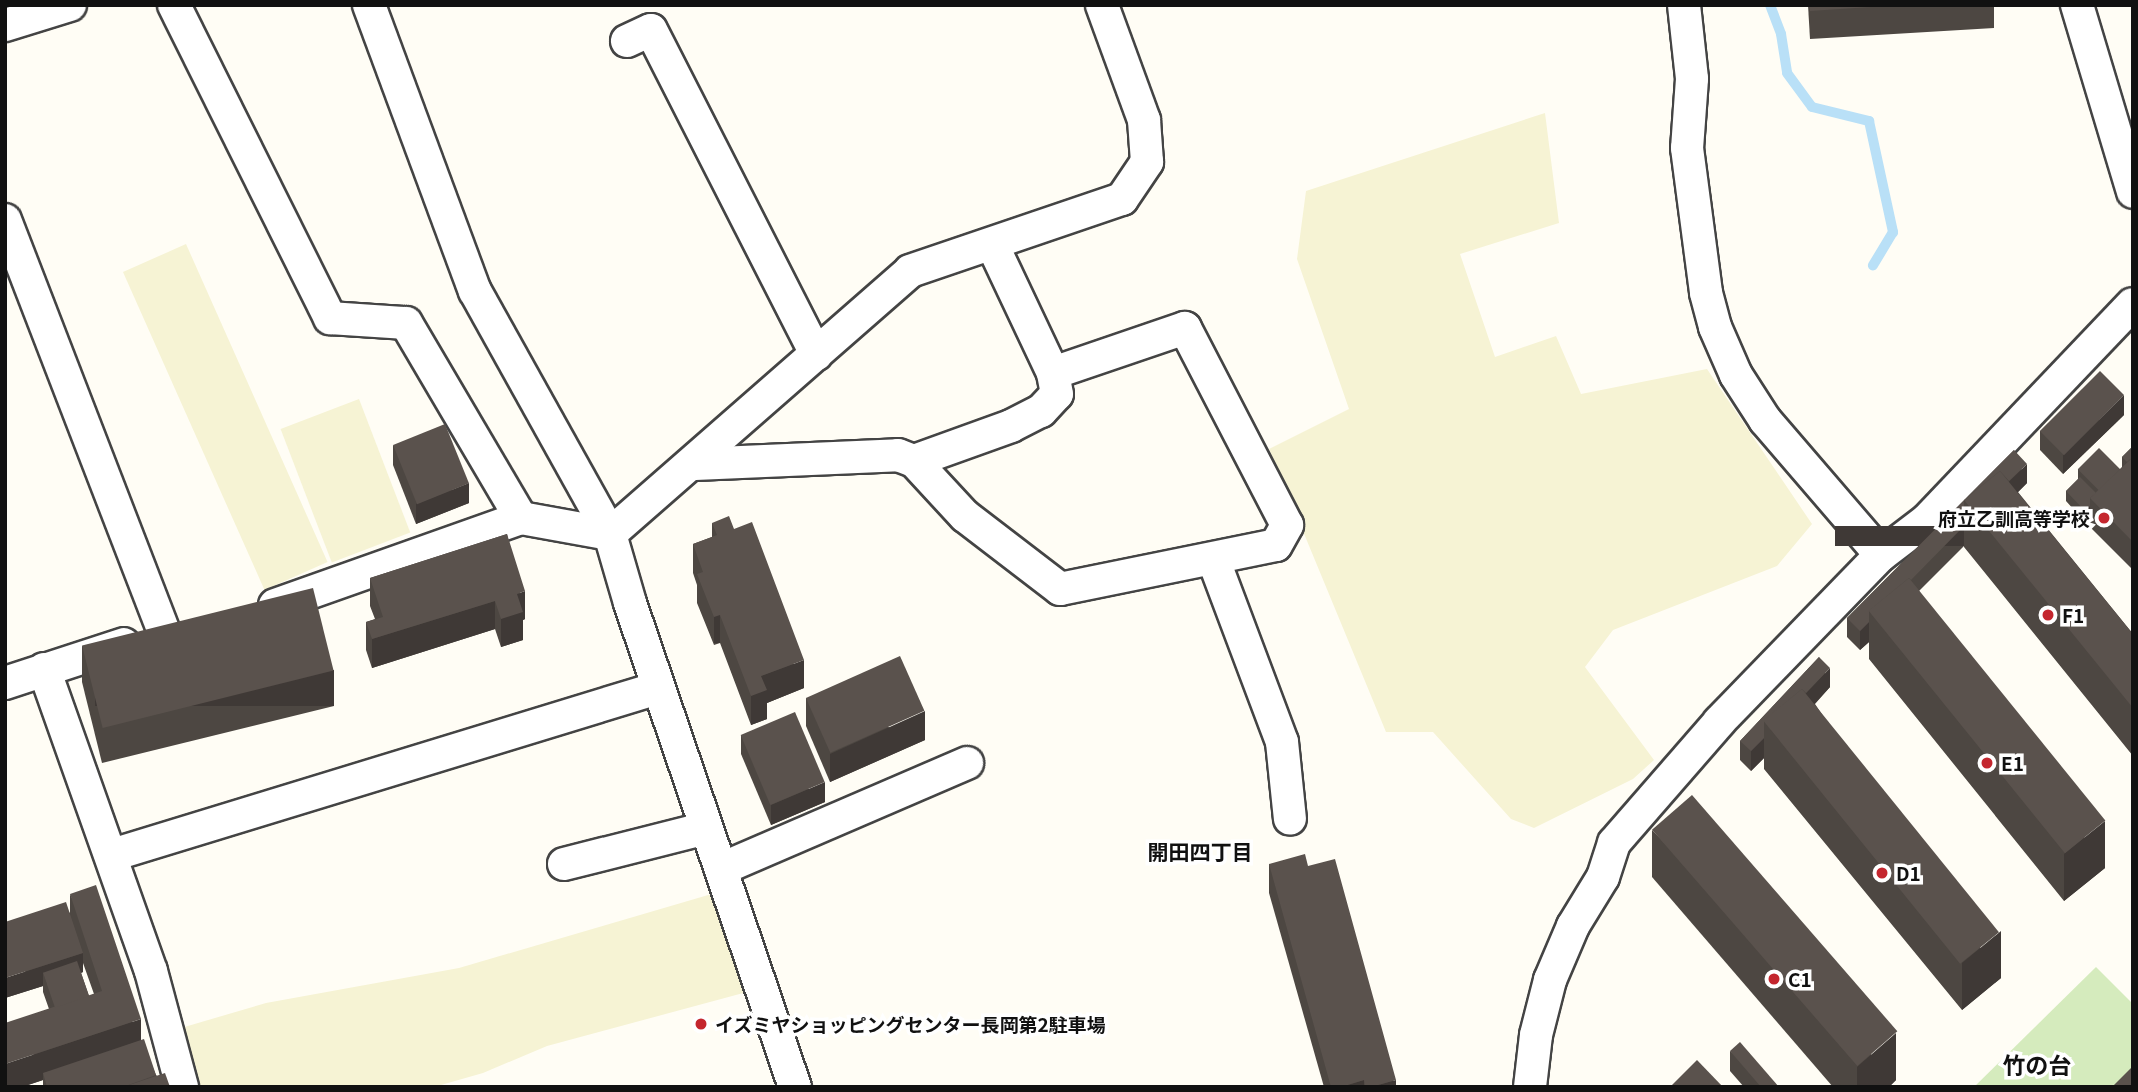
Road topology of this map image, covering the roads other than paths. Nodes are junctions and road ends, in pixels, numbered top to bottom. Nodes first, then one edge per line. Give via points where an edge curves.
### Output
1 (70, 5) edge
2 (174, 5) edge
3 (369, 5) edge
4 (1102, 5) edge
5 (1684, 5) edge
6 (2077, 5) edge
7 (5, 25) edge
8 (627, 41) dead end
9 (2133, 192) edge
10 (5, 220) edge
11 (992, 244) junction
12 (2133, 304) edge
13 (816, 354) junction
14 (1053, 373) junction
15 (914, 461) junction
16 (695, 464) junction
17 (521, 518) junction
18 (610, 534) junction
19 (1881, 555) junction
20 (1213, 561) junction
21 (251, 611) edge
22 (44, 669) junction
23 (5, 683) edge
24 (658, 688) junction
25 (967, 763) dead end
26 (1290, 819) dead end
27 (706, 828) junction
28 (111, 855) junction
29 (564, 864) dead end
30 (720, 869) junction
31 (182, 1087) edge
32 (795, 1087) edge
33 (1530, 1087) edge

1 - 7 street
2 - 17 street via 330,318 406,323
3 - 18 street via 475,291
4 - 11 street via 1144,120 1147,162 1122,199
5 - 19 street via 1692,79 1687,148 1706,293 1715,327 1736,375 1765,420
6 - 9 street
8 - 13 street via 651,30
10 - 22 street via 177,628
11 - 13 street via 910,271
11 - 14 street
12 - 19 street via 1927,520
13 - 16 street
14 - 15 street via 1057,394 1041,411
14 - 20 street via 1185,328 1287,525 1276,545
15 - 16 street via 898,455
15 - 20 street via 965,516 1060,589
16 - 18 street
17 - 18 street
17 - 21 street via 288,602
18 - 24 street
19 - 33 street via 1719,722 1614,843 1603,877 1573,926 1550,980 1536,1035
20 - 26 street via 1282,742
22 - 23 street
22 - 28 street
24 - 27 street
24 - 28 street
25 - 30 street
27 - 29 street
27 - 30 street
28 - 31 street via 151,971
30 - 32 street

